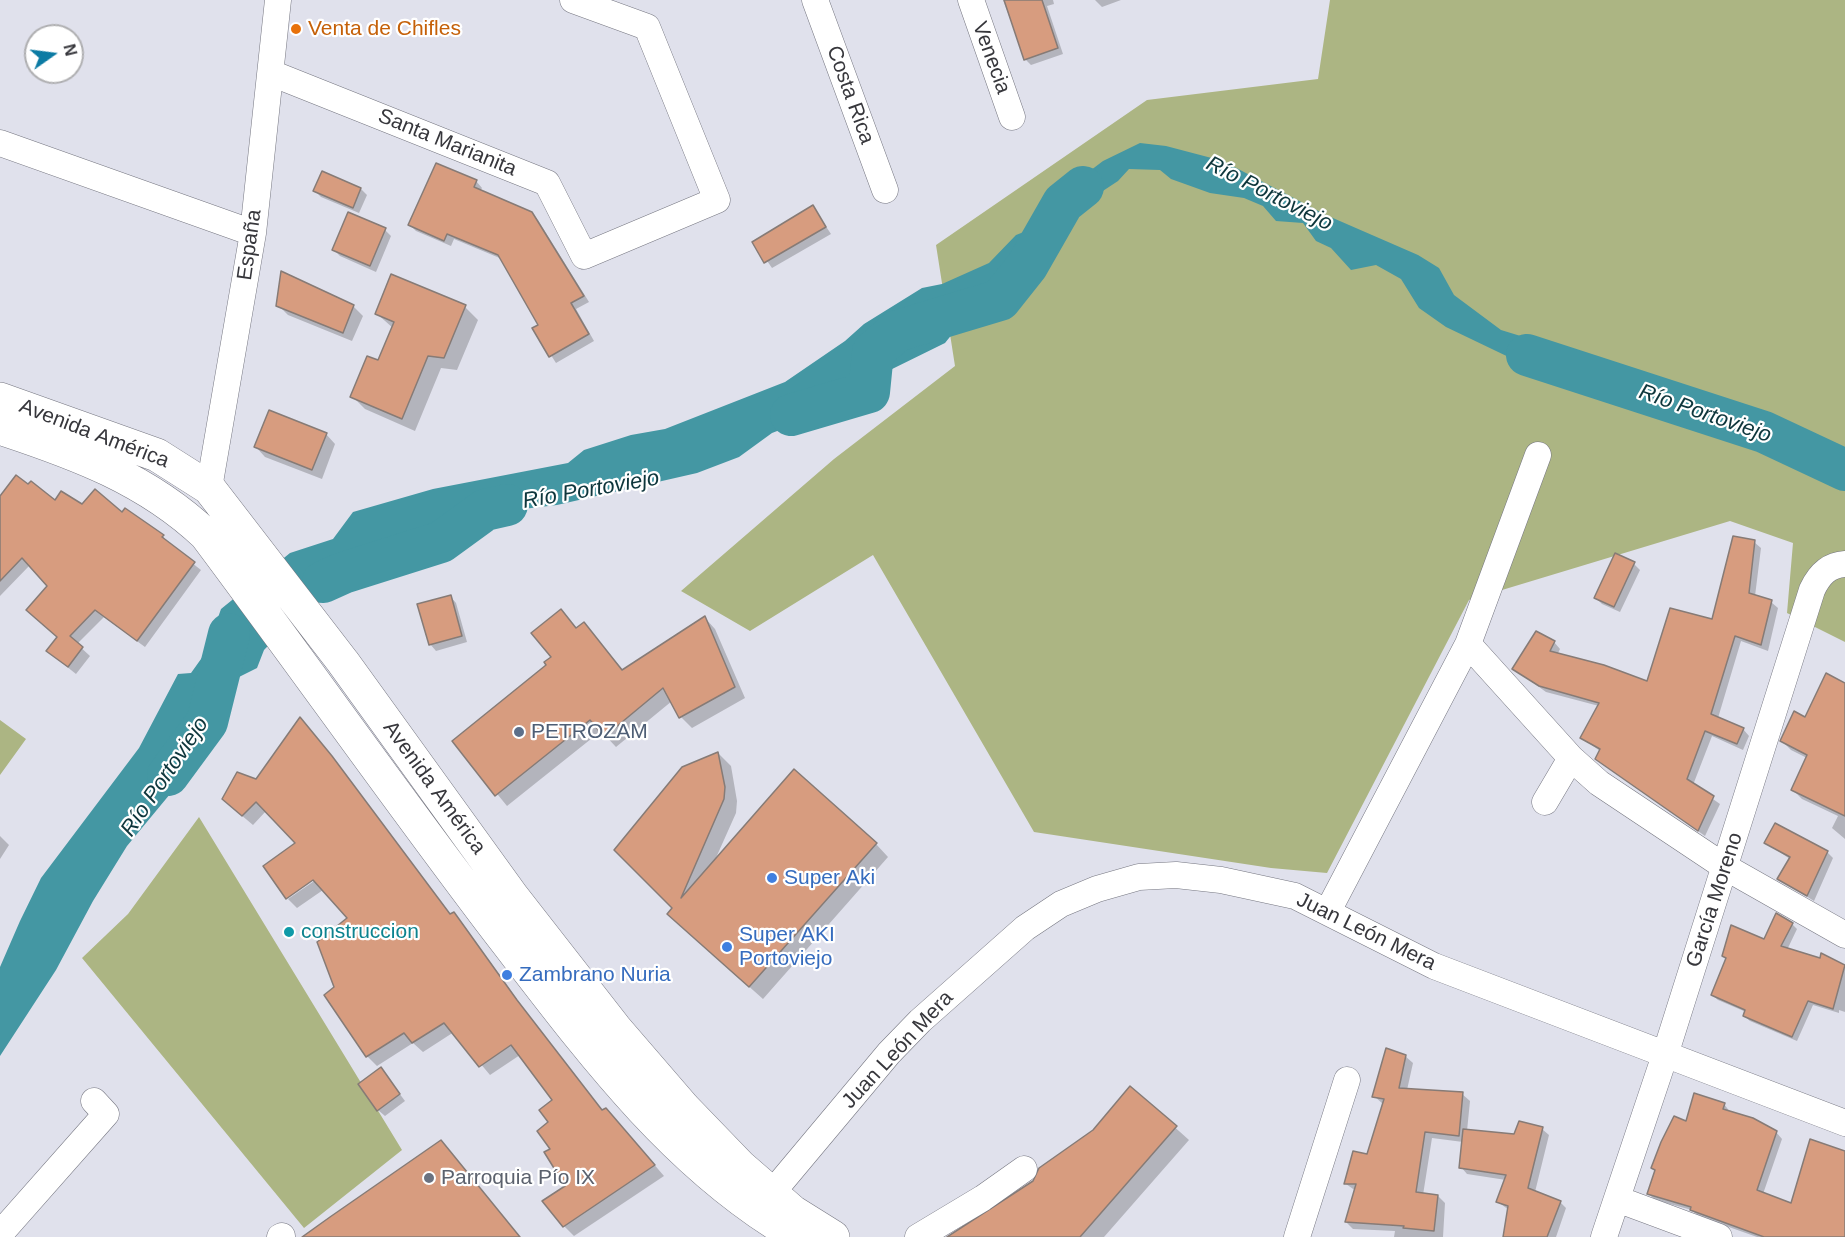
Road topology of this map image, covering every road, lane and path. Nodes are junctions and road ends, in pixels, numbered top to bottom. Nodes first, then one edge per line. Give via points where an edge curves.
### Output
1 (573, 0) edge
2 (815, 0) edge
3 (971, 0) edge
4 (274, 1) edge
5 (271, 73) junction
6 (1012, 117) dead end
7 (0, 143) edge
8 (885, 190) dead end
9 (253, 233) junction
10 (0, 399) edge
11 (0, 428) edge
12 (1538, 455) dead end
13 (218, 498) junction
14 (1838, 565) edge
15 (1467, 644) junction
16 (1570, 758) junction
17 (1545, 802) dead end
18 (1725, 867) junction
19 (1328, 911) junction
20 (1845, 935) edge
21 (1665, 1055) junction
22 (1347, 1080) dead end
23 (94, 1101) dead end
24 (1845, 1123) edge
25 (693, 1159) junction
26 (1024, 1169) dead end
27 (771, 1194) junction
28 (1617, 1199) junction
29 (0, 1234) edge
30 (760, 1237) edge
31 (798, 1237) edge
32 (804, 1237) edge
33 (833, 1237) edge
34 (918, 1237) edge
35 (1297, 1237) edge
36 (1604, 1237) edge
37 (1719, 1237) edge

1 - 5 street, Santa Marianita via 647,27 717,200 584,256 547,183
2 - 8 street, Costa Rica
3 - 6 street, Venecia
4 - 5 street, España
5 - 9 street, España
7 - 9 street
9 - 13 street, España
10 - 13 street, Avenida América via 157,455
11 - 25 street, Avenida América via 61,448 117,473 173,505 206,535 460,881 596,1057
12 - 15 street
13 - 27 street, Avenida América via 343,662 512,896 615,1028 684,1108
14 - 18 street, García Moreno via 1818,577 1812,590
15 - 16 street
15 - 19 street
16 - 17 street
16 - 18 street via 1599,783
18 - 20 street
18 - 21 street, García Moreno
19 - 21 street, Juan León Mera via 1434,966
19 - 27 street, Juan León Mera via 1262,888 1176,875 1118,882 1062,904 1025,928 920,1021
21 - 24 street, Juan León Mera
21 - 28 street, García Moreno
22 - 35 street
23 - 29 street via 106,1114
25 - 30 street
25 - 31 street, Avenida América via 745,1204
26 - 34 street
27 - 32 street
27 - 33 street, Avenida América
28 - 36 street, García Moreno
28 - 37 street

